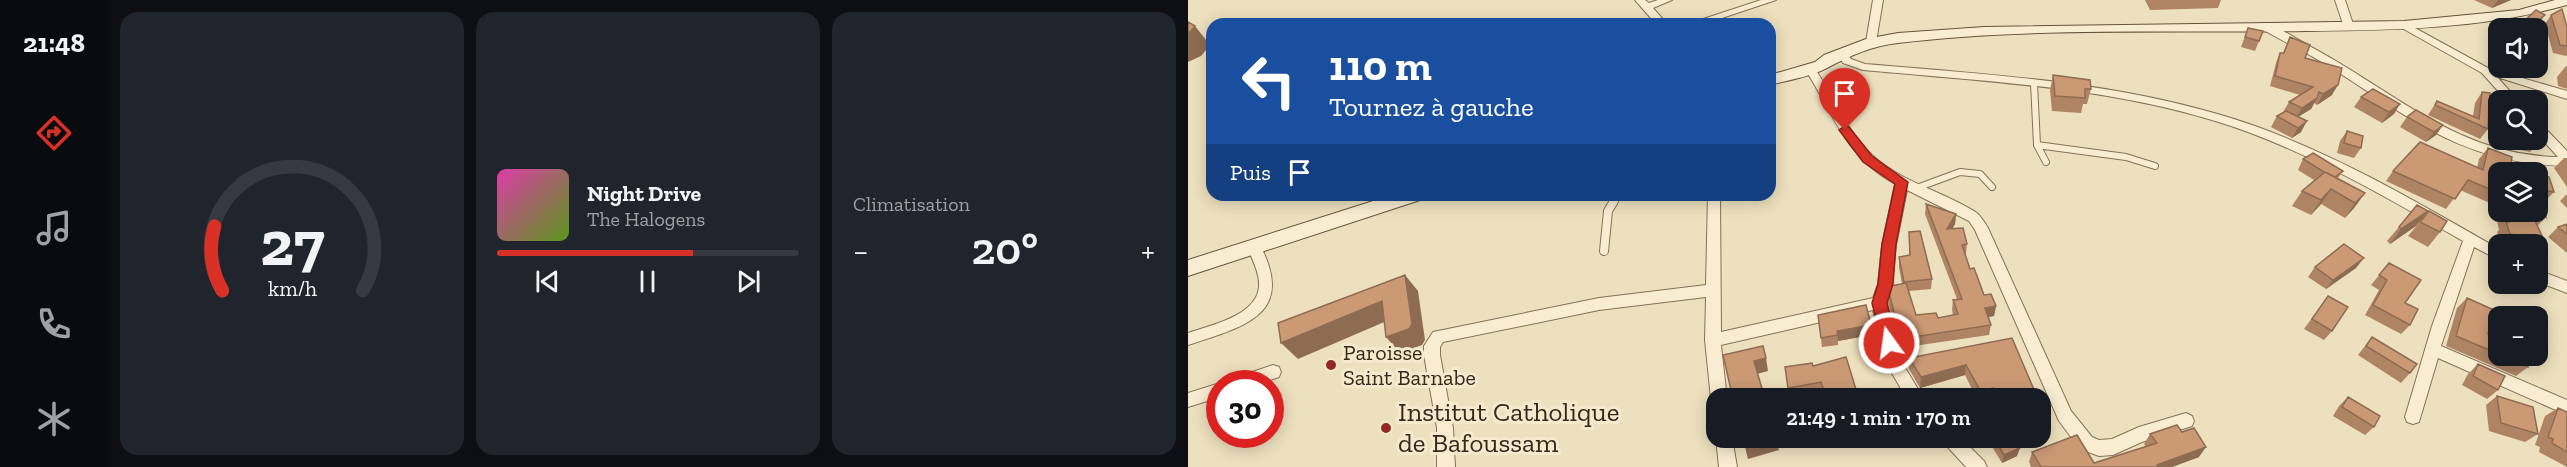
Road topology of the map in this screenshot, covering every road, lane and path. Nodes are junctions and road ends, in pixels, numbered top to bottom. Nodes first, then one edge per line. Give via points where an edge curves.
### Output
1 (1667, 0) edge
2 (1771, 0) edge
3 (1878, 0) edge
4 (2340, 0) edge
5 (2567, 1) edge
6 (1644, 4) edge
7 (1657, 18) edge
8 (1712, 18) edge
9 (2348, 24) junction
10 (2404, 24) junction
11 (2264, 26) junction
12 (1871, 42) junction
13 (1836, 56) junction
14 (1776, 68) edge
15 (1810, 69) junction
16 (2484, 70) junction
17 (1776, 78) edge
18 (2034, 83) junction
19 (2503, 90) edge
20 (2567, 95) edge
21 (2548, 139) edge
22 (2037, 145) junction
23 (2567, 160) edge
24 (2046, 162) dead end
25 (2155, 166) dead end
26 (1908, 185) junction
27 (1992, 187) dead end
28 (1357, 201) edge
29 (1395, 201) edge
30 (1614, 201) edge
31 (1714, 201) edge
32 (2470, 239) junction
33 (1254, 247) junction
34 (2488, 249) edge
35 (1604, 251) dead end
36 (1188, 257) edge
37 (1188, 268) edge
38 (2548, 280) edge
39 (2567, 287) edge
40 (1713, 290) junction
41 (1880, 303) junction
42 (1188, 339) edge
43 (1713, 340) junction
44 (2433, 349) junction
45 (1718, 388) edge
46 (1911, 388) edge
47 (1206, 394) edge
48 (1188, 400) edge
49 (2567, 408) edge
50 (2413, 417) dead end
51 (2186, 421) dead end
52 (1725, 448) edge
53 (1960, 448) edge
54 (1446, 467) edge
55 (1728, 467) edge
56 (1978, 467) edge

1 - 6 street
2 - 8 street
3 - 12 street
4 - 9 street
5 - 10 street via 2520,14
6 - 7 street
9 - 10 street
9 - 11 street
10 - 16 street
11 - 12 street via 1984,31
11 - 23 street via 2319,55 2405,113 2477,149 2545,163
12 - 13 street
13 - 14 street via 1814,57
13 - 15 street
13 - 18 street via 1863,67
15 - 17 street
15 - 26 street via 1845,130 1867,159
16 - 19 street
16 - 20 street
18 - 22 lane
18 - 32 street via 2137,97 2215,117 2383,189
21 - 23 street
22 - 24 lane
22 - 25 lane via 2126,157
26 - 27 lane via 1964,171 1980,174
26 - 41 street via 1889,244
26 - 51 street via 1974,218 1981,228 2023,337 2065,416 2086,443 2099,448 2113,447
28 - 36 street
29 - 33 street
30 - 35 lane via 1608,211
31 - 40 street
32 - 34 street
32 - 44 street
33 - 37 street
33 - 42 street via 1266,280 1263,301 1241,321
38 - 39 street
40 - 43 street
40 - 54 street via 1599,304 1438,337 1432,355 1445,428
41 - 43 street
41 - 46 street
43 - 45 street
44 - 49 street
44 - 50 street
47 - 48 street
52 - 55 street
53 - 56 street

